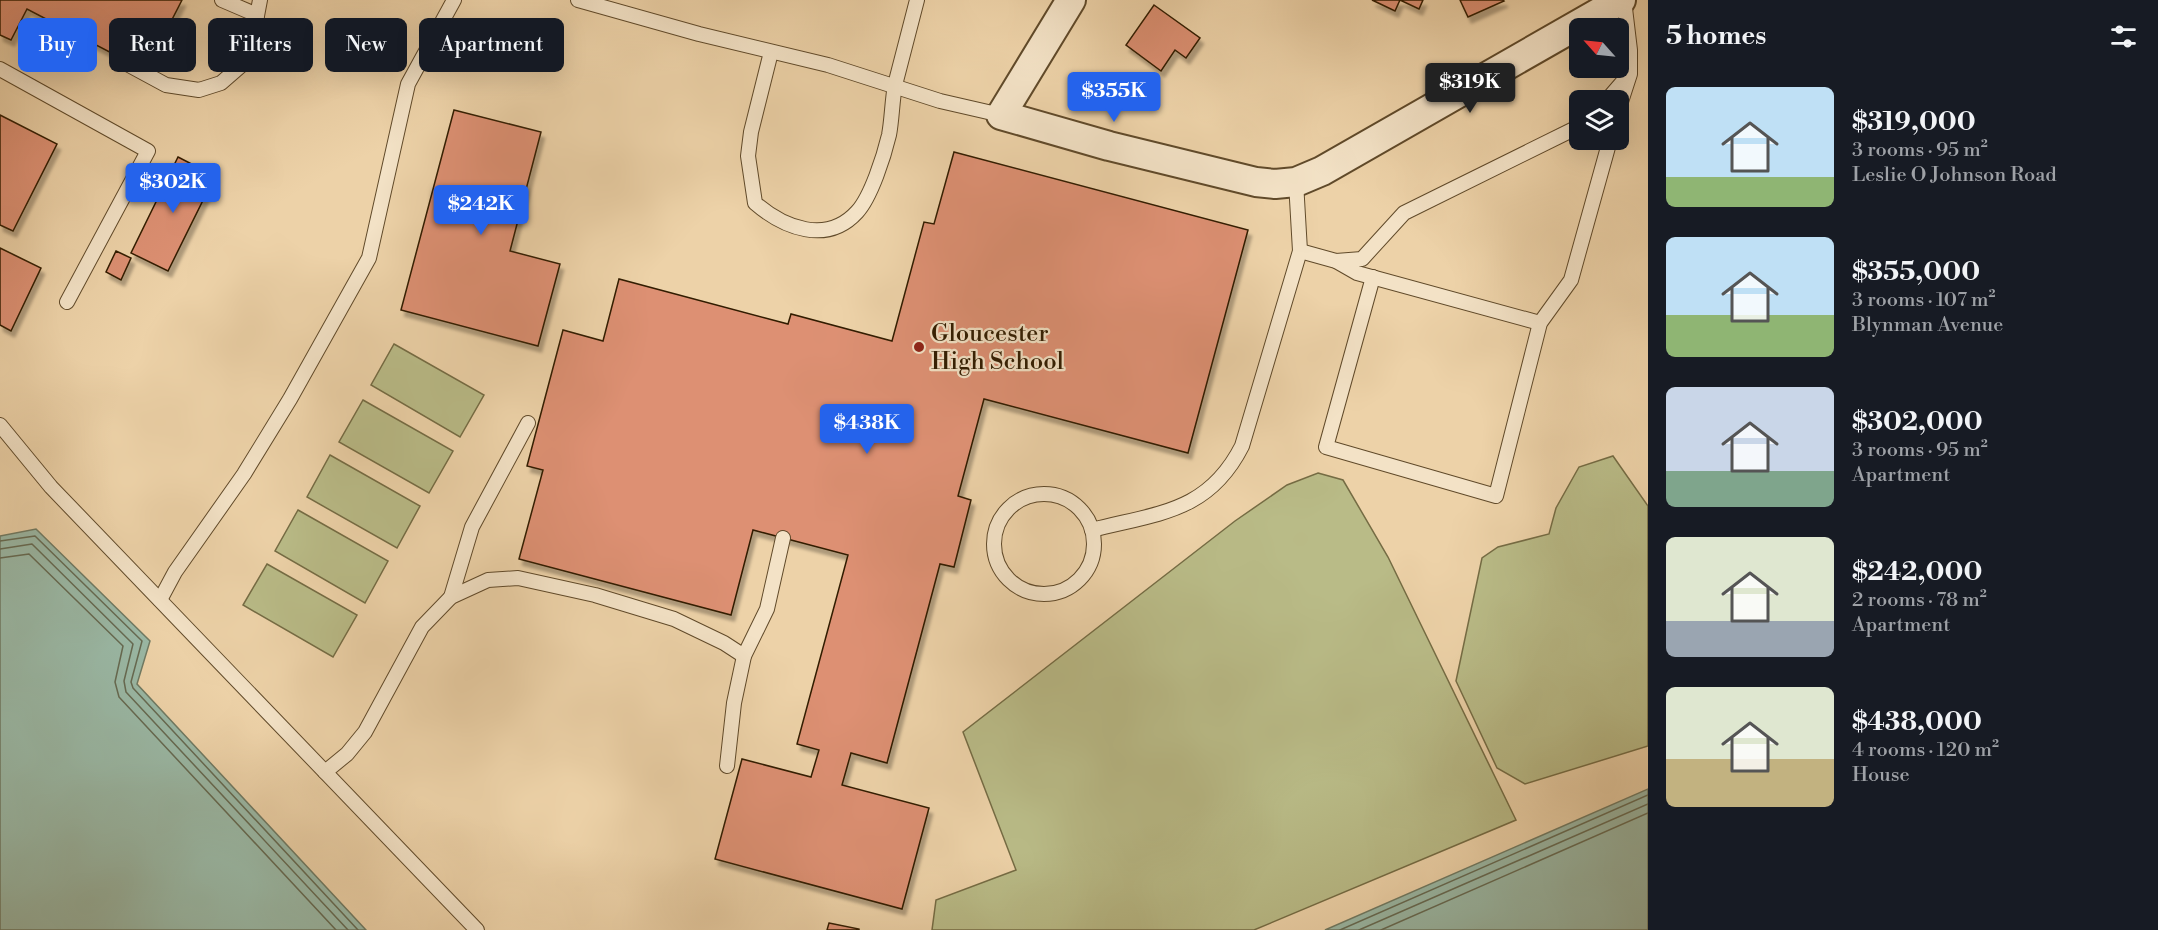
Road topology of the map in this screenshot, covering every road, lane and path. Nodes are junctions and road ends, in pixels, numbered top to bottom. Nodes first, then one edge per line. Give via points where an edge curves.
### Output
1 (222, 0) edge
2 (260, 0) edge
3 (454, 0) edge
4 (578, 0) edge
5 (917, 0) edge
6 (1071, 0) edge
7 (1623, 0) edge
8 (257, 15) junction
9 (771, 52) junction
10 (0, 69) edge
11 (141, 72) edge
12 (1630, 74) junction
13 (895, 87) junction
14 (1616, 90) edge
15 (1625, 90) edge
16 (1001, 116) junction
17 (1569, 131) edge
18 (1607, 150) edge
19 (1296, 182) junction
20 (1300, 252) junction
21 (1336, 261) junction
22 (1373, 277) junction
23 (67, 302) dead end
24 (1540, 323) junction
25 (528, 423) dead end
26 (0, 425) edge
27 (1092, 530) junction
28 (783, 538) dead end
29 (451, 597) junction
30 (160, 600) junction
31 (744, 656) junction
32 (727, 765) dead end
33 (325, 772) junction
34 (477, 930) edge

1 - 8 lane
2 - 8 lane
3 - 30 lane via 408,84 369,258 290,399
4 - 9 lane
5 - 13 lane
6 - 16 street
7 - 12 lane
7 - 19 street via 1348,157
8 - 11 lane via 244,63 221,83 199,90 166,86
9 - 13 lane
9 - 13 lane via 751,132 751,179 755,203 795,228 817,232 839,226 858,211 877,176 889,135
10 - 23 lane via 148,151
12 - 14 lane
12 - 15 lane
13 - 16 lane
16 - 19 street via 1256,182
17 - 21 lane via 1404,213 1362,259
18 - 24 lane via 1571,280
19 - 20 lane
20 - 21 lane
20 - 27 lane via 1242,446 1227,471 1199,498 1181,507
21 - 22 lane
22 - 24 lane
22 - 24 lane via 1326,447 1496,496
25 - 29 lane via 472,527
26 - 30 lane via 51,487
27 - 27 lane via 1083,513 1068,500 1050,494 1030,496 1013,504 1000,519 994,538 996,557 1005,575 1020,587 1038,593 1057,592 1074,583 1087,568 1093,549
28 - 31 lane via 767,609
29 - 31 lane via 488,580 518,578 595,595 674,619
29 - 33 lane via 422,627 365,732
30 - 33 lane
31 - 32 lane
33 - 34 lane

